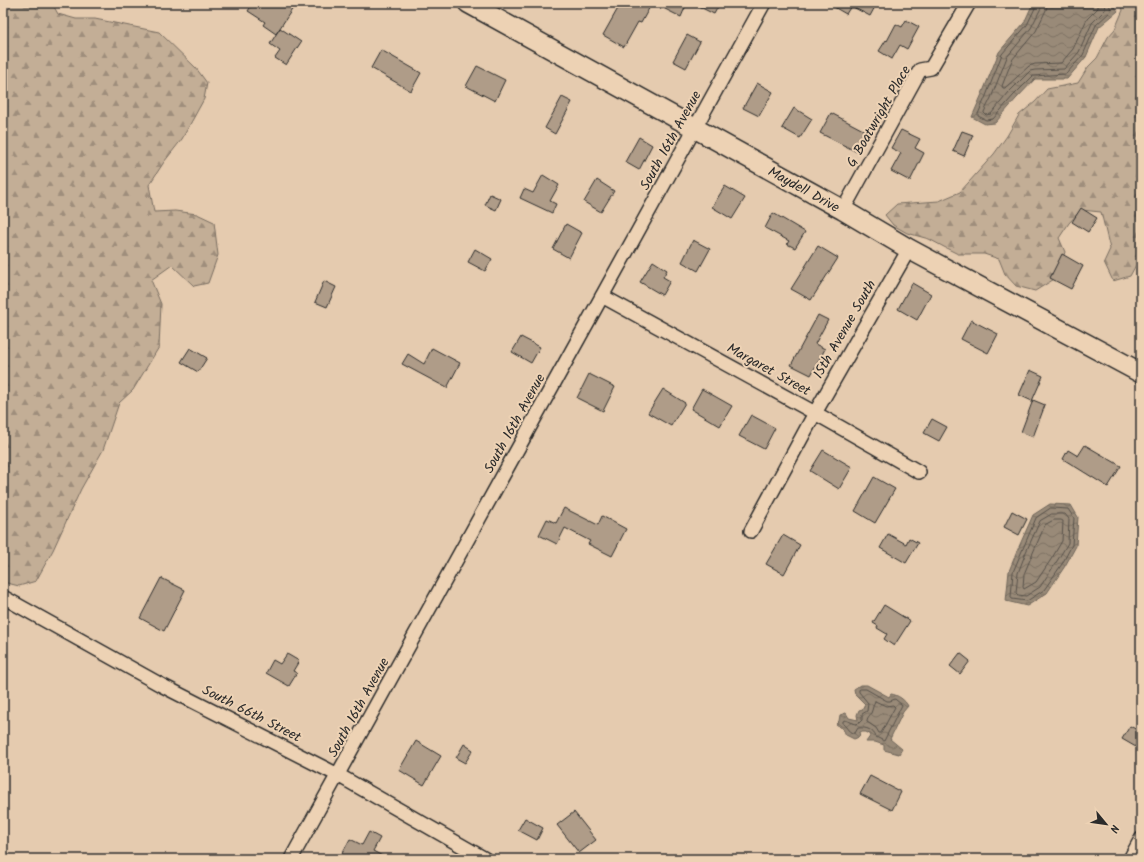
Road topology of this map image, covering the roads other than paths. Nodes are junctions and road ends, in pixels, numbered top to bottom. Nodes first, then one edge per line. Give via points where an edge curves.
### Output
1 (468, 3) edge
2 (764, 3) edge
3 (969, 3) edge
4 (695, 128) junction
5 (843, 210) junction
6 (909, 249) junction
7 (602, 296) junction
8 (1141, 373) edge
9 (815, 413) junction
10 (919, 472) dead end
11 (751, 531) dead end
12 (3, 597) edge
13 (338, 775) junction
14 (1141, 839) edge
15 (291, 859) edge
16 (485, 859) edge
17 (1130, 859) edge

1 - 4 street, Maydell Drive
2 - 4 street, South 16th Avenue
3 - 5 street, G Boatwright Place via 931,68 920,70
4 - 5 street, Maydell Drive
4 - 7 street, South 16th Avenue
5 - 6 street, Maydell Drive
6 - 8 street, Maydell Drive
6 - 9 street, 15th Avenue South
7 - 9 street, Margaret Street
7 - 13 street, South 16th Avenue
9 - 10 street, Margaret Street
9 - 11 street, 15th Avenue South
12 - 13 street, South 66th Street via 161,685
13 - 15 street, South 16th Avenue
13 - 16 street, South 66th Street
14 - 17 street

